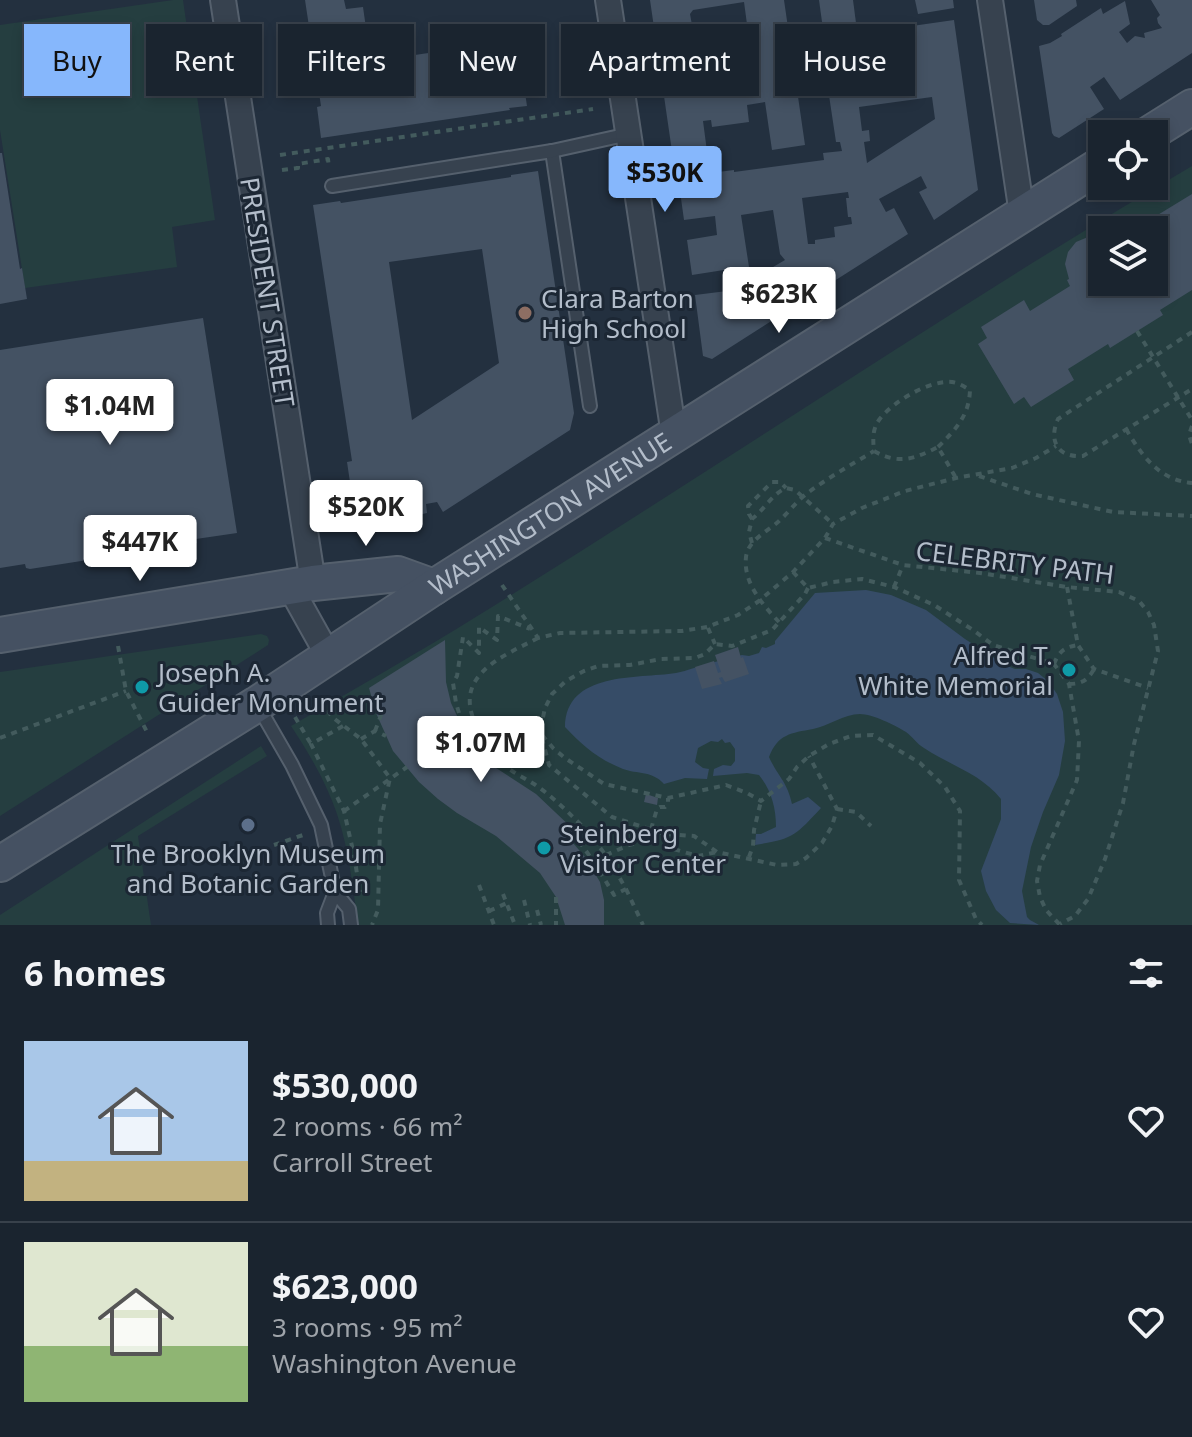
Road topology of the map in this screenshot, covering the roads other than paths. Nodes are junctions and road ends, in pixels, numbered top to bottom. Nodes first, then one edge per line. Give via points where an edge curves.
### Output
1 (223, 0) edge
2 (608, 0) edge
3 (990, 0) edge
4 (1192, 107) edge
5 (1168, 122) edge
6 (629, 134) junction
7 (552, 151) junction
8 (1088, 173) edge
9 (332, 186) dead end
10 (1022, 214) junction
11 (590, 406) dead end
12 (674, 435) junction
13 (302, 585) junction
14 (434, 587) junction
15 (0, 635) edge
16 (329, 657) junction
17 (257, 704) junction
18 (0, 864) edge
19 (335, 892) junction
20 (328, 925) edge
21 (351, 925) edge

1 - 13 street, PRESIDENT STREET
2 - 6 street
3 - 10 street
4 - 5 main road
6 - 7 lane
6 - 12 street
7 - 9 lane
7 - 11 lane
8 - 10 main road, WASHINGTON AVENUE
10 - 12 main road, WASHINGTON AVENUE
12 - 14 main road, WASHINGTON AVENUE
13 - 14 main road via 398,574
13 - 15 main road
13 - 16 street, PRESIDENT STREET
14 - 16 main road, WASHINGTON AVENUE
16 - 17 main road, WASHINGTON AVENUE
17 - 18 main road, WASHINGTON AVENUE
17 - 19 lane via 321,825
19 - 20 lane
19 - 21 lane via 349,909

